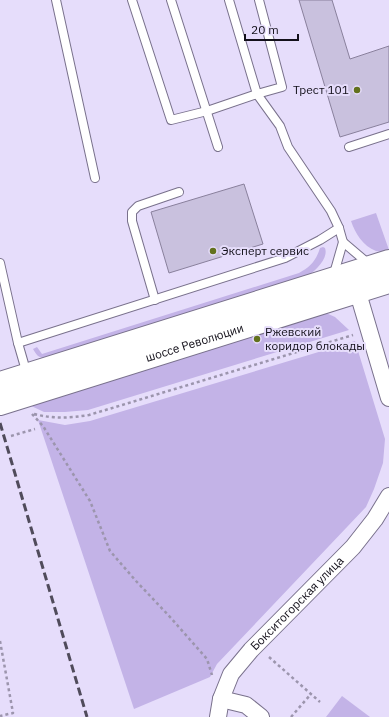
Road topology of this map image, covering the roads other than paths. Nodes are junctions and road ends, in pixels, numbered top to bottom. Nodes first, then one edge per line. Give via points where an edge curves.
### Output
1 (56, 0) edge
2 (132, 0) edge
3 (171, 0) edge
4 (229, 0) edge
5 (259, 0) edge
6 (256, 94) junction
7 (207, 111) junction
8 (389, 134) edge
9 (218, 147) dead end
10 (348, 147) dead end
11 (95, 178) dead end
12 (179, 192) dead end
13 (338, 228) junction
14 (342, 242) junction
15 (0, 263) edge
16 (381, 264) edge
17 (347, 281) junction
18 (389, 282) edge
19 (155, 300) junction
20 (18, 343) junction
21 (27, 375) junction
22 (0, 383) edge
23 (389, 398) edge
24 (0, 404) edge
25 (389, 496) edge
26 (221, 699) junction
27 (218, 717) edge
28 (262, 717) edge

1 - 11 lane
2 - 7 lane via 171,120
3 - 7 lane
4 - 6 lane
5 - 6 lane via 282,87
6 - 7 lane
6 - 13 lane via 280,126 288,147 331,211
7 - 9 lane
8 - 10 lane
12 - 19 lane via 138,206 132,212 132,221
13 - 14 lane
13 - 19 lane via 285,258
14 - 16 lane
14 - 17 lane
15 - 20 lane
16 - 17 main road, шоссе Революции
17 - 18 main road, шоссе Революции
17 - 21 main road, шоссе Революции
17 - 23 street
17 - 24 main road, шоссе Революции
19 - 20 lane
20 - 21 lane
21 - 22 main road, шоссе Революции
25 - 26 street, Бокситогорская улица via 375,520 353,547 251,650 231,674
26 - 27 street, Бокситогорская улица
26 - 28 street via 246,705

